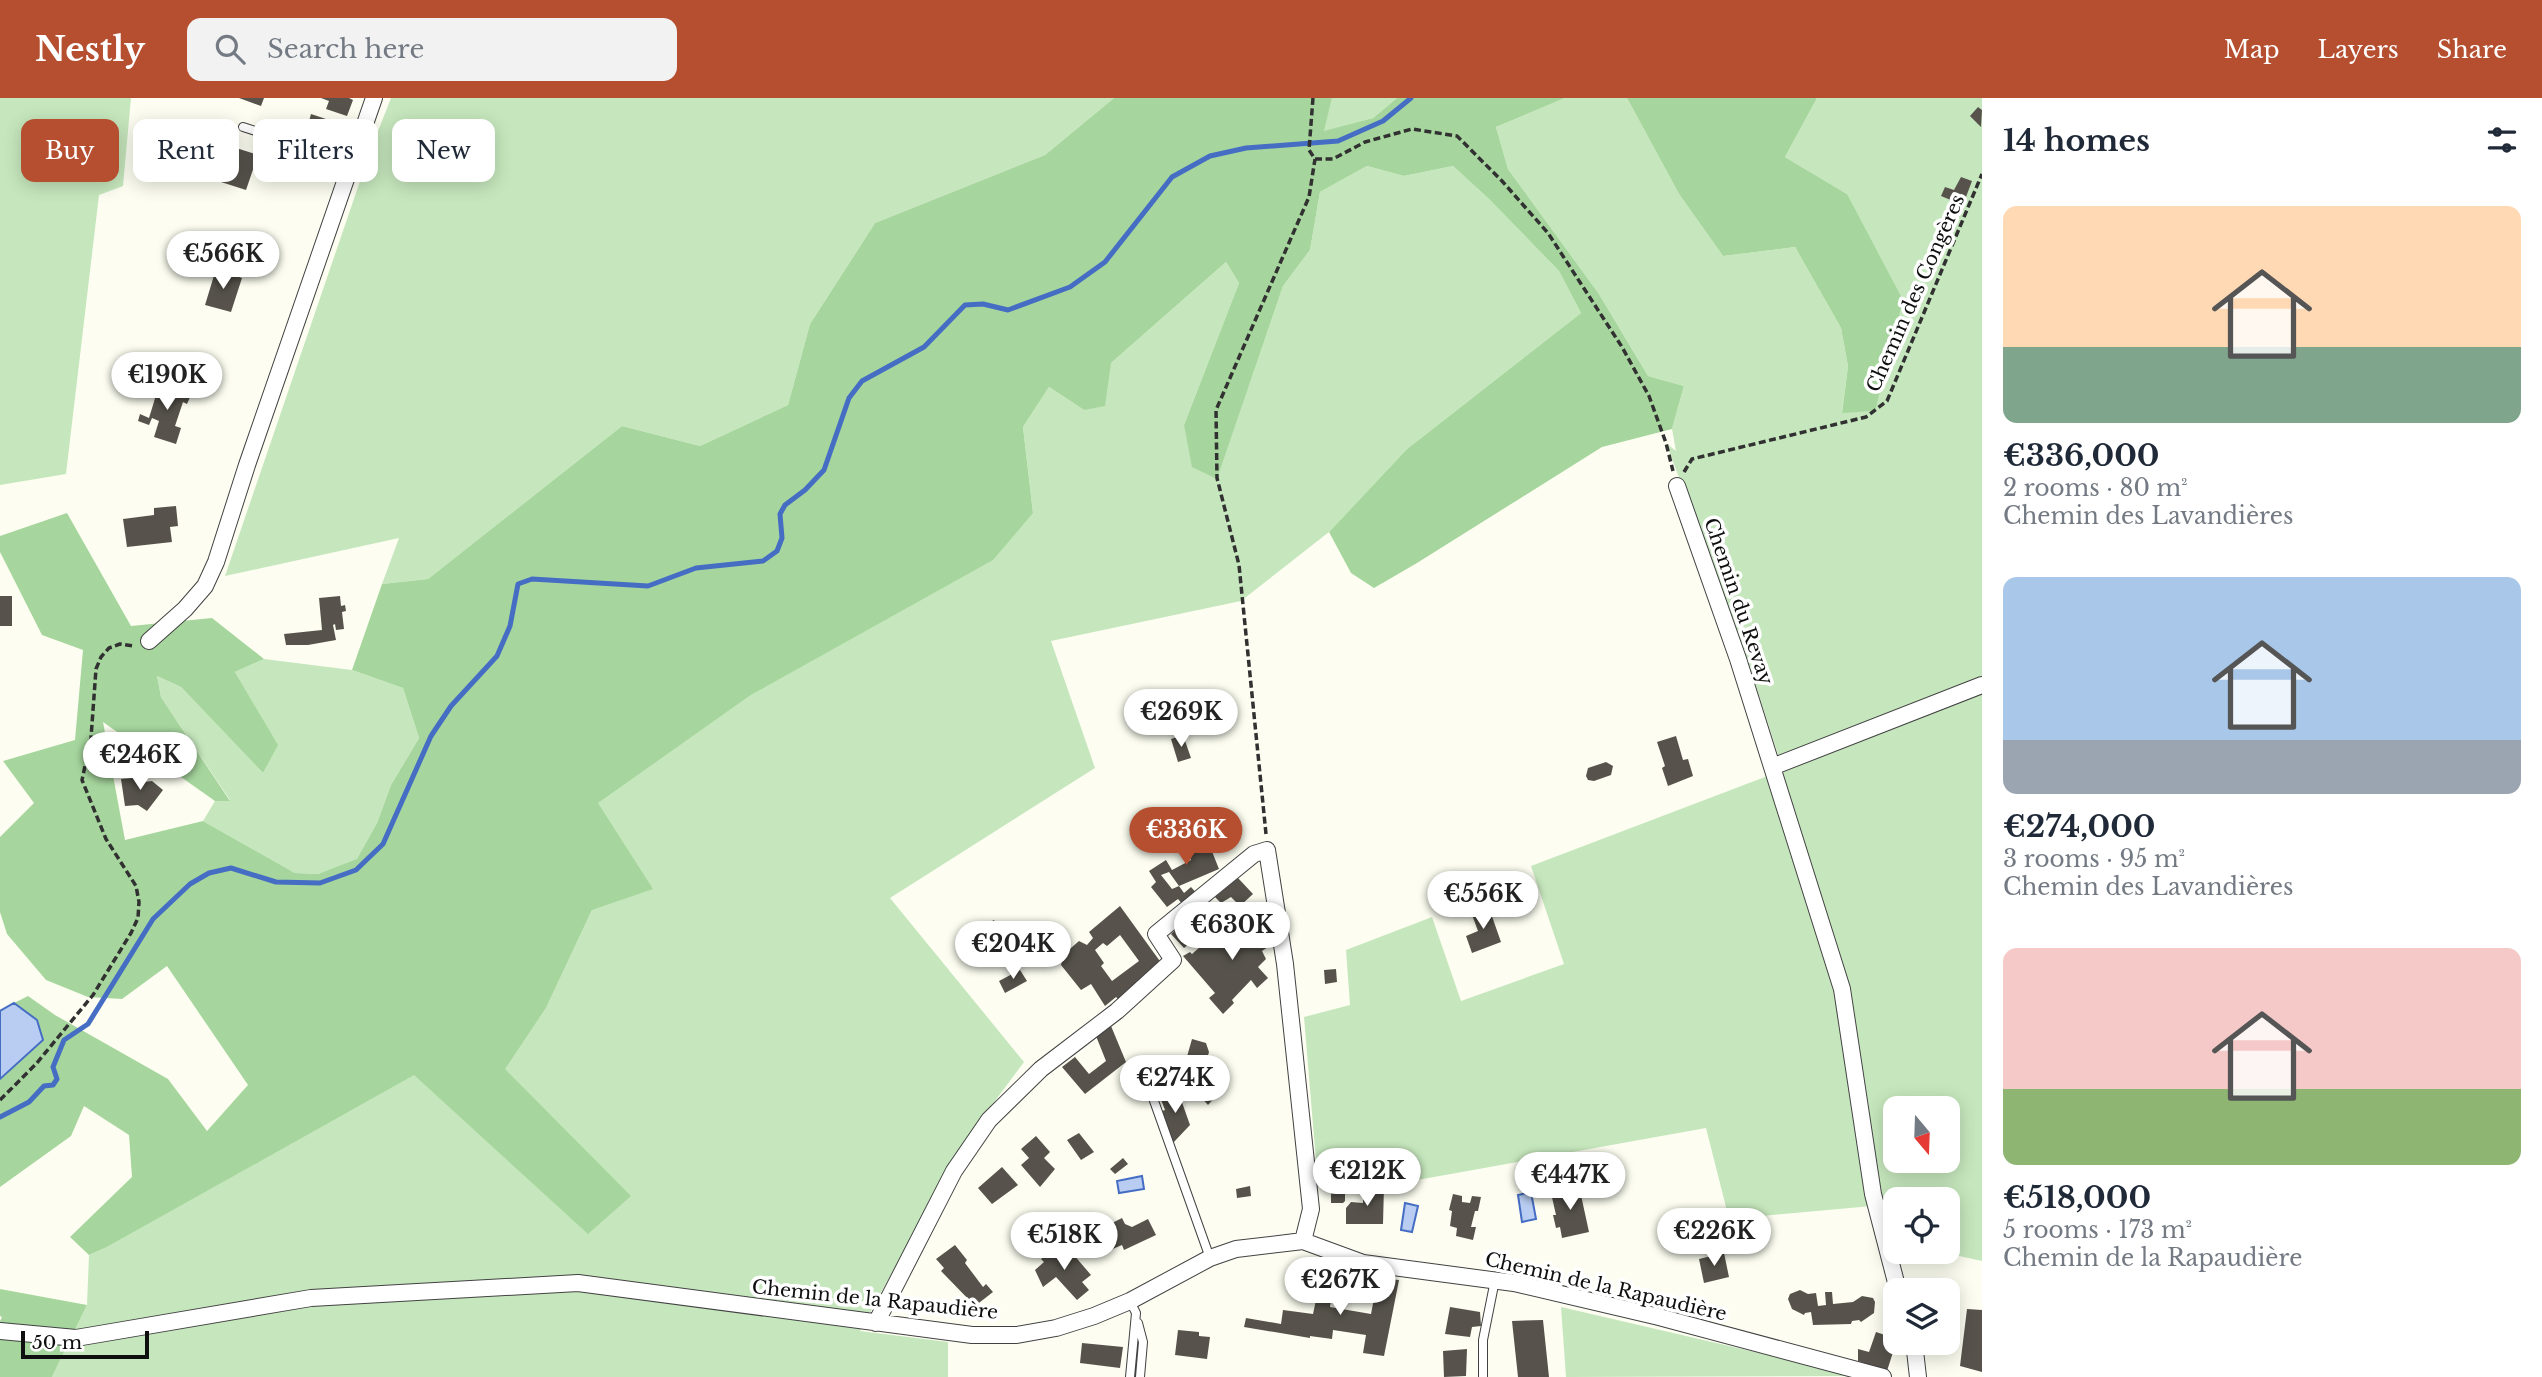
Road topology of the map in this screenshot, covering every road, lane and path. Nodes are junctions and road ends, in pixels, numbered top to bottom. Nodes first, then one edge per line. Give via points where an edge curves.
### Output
1 (374, 98) edge
2 (1314, 98) edge
3 (366, 119) edge
4 (243, 127) dead end
5 (253, 130) edge
6 (1315, 159) junction
7 (1982, 174) edge
8 (343, 182) edge
9 (1676, 486) junction
10 (149, 640) joint
11 (1982, 685) edge
12 (1772, 767) junction
13 (1267, 850) junction
14 (1148, 1084) dead end
15 (0, 1100) edge
16 (1303, 1241) junction
17 (1210, 1258) junction
18 (1895, 1278) edge
19 (1495, 1279) junction
20 (1133, 1307) junction
21 (876, 1323) junction
22 (0, 1331) edge
23 (1915, 1355) edge
24 (1130, 1377) edge
25 (1140, 1377) edge
26 (1483, 1377) edge
27 (1883, 1377) edge
28 (1918, 1377) edge

1 - 3 street
2 - 6 path via 1309,150
4 - 5 lane
6 - 9 path via 1333,159 1366,142 1412,130 1457,136 1548,233 1622,347 1648,396
6 - 13 path via 1308,197 1216,410 1217,478 1239,565
7 - 9 path, Chemin des Congères via 1886,401 1866,416 1692,459
8 - 10 street via 216,562 205,586
9 - 12 street, Chemin du Revay
10 - 15 path via 134,646 120,644 101,657 82,780 106,839 136,886 138,918 93,995
11 - 12 street
12 - 18 street, Chemin du Revay via 1842,989 1873,1194
13 - 16 street via 1285,964 1311,1209
13 - 21 street via 1254,855 1156,934 1173,960 1041,1069 989,1120 954,1171
14 - 17 lane
16 - 17 street, Chemin de la Rapaudière
16 - 19 street, Chemin de la Rapaudière via 1363,1263
17 - 20 street, Chemin de la Rapaudière
19 - 26 lane via 1483,1340
19 - 27 street, Chemin de la Rapaudière
20 - 21 street, Chemin de la Rapaudière via 1017,1335 972,1335
20 - 24 lane
20 - 25 lane via 1143,1342
21 - 22 street, Chemin de la Rapaudière via 578,1283 311,1298 76,1338
23 - 28 street

